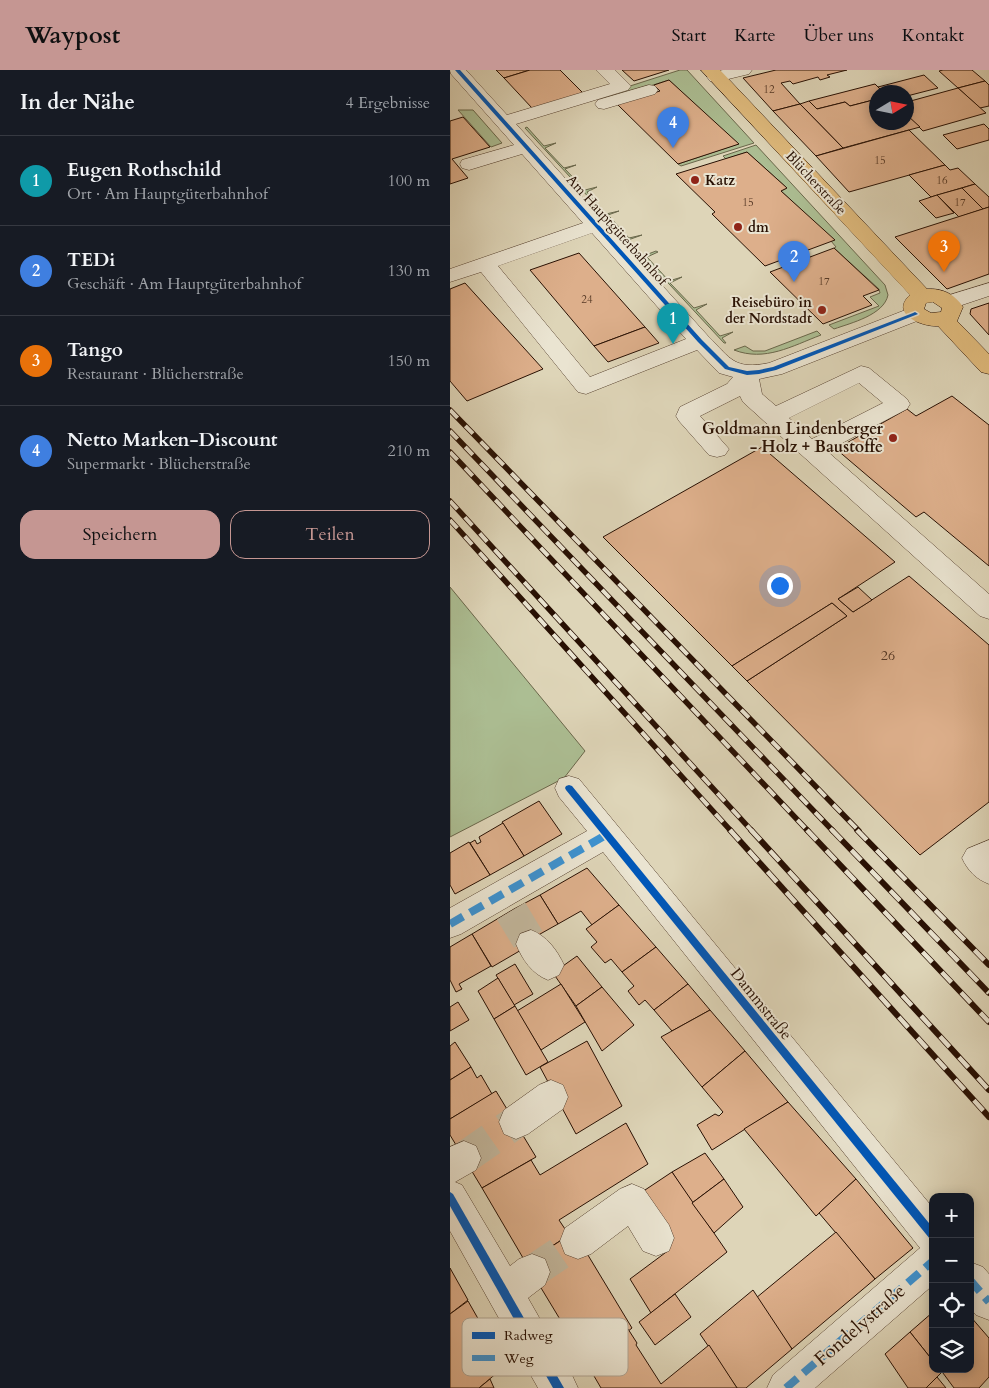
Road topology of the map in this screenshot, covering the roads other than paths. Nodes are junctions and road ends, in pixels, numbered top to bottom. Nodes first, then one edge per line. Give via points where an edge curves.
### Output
1 (457, 70) edge
2 (605, 70) edge
3 (743, 70) edge
4 (713, 73) edge
5 (649, 90) dead end
6 (589, 108) dead end
7 (504, 122) junction
8 (526, 146) junction
9 (469, 164) dead end
10 (596, 225) junction
11 (484, 264) junction
12 (450, 276) edge
13 (989, 289) edge
14 (918, 305) junction
15 (947, 311) junction
16 (700, 341) junction
17 (989, 367) edge
18 (748, 373) junction
19 (773, 417) junction
20 (717, 449) dead end
21 (810, 450) junction
22 (989, 609) edge
23 (569, 788) dead end
24 (606, 835) junction
25 (989, 853) edge
26 (989, 871) edge
27 (450, 924) edge
28 (550, 1097) dead end
29 (516, 1122) tunnel mouth
30 (450, 1197) edge
31 (929, 1231) edge
32 (656, 1238) dead end
33 (578, 1241) tunnel mouth
34 (929, 1264) edge
35 (532, 1272) tunnel mouth
36 (973, 1283) edge
37 (504, 1293) junction
38 (989, 1302) edge
39 (518, 1318) edge
40 (552, 1376) edge
41 (559, 1388) edge
42 (786, 1388) edge

1 - 7 street, Am Hauptgüterbahnhof
2 - 7 street via 622,86
3 - 4 street
4 - 14 main road, Blücherstraße
5 - 6 street
7 - 8 street, Am Hauptgüterbahnhof
8 - 9 street
8 - 10 street, Am Hauptgüterbahnhof
10 - 11 street
10 - 16 street, Am Hauptgüterbahnhof
11 - 12 street
11 - 16 street via 586,387
13 - 15 street
14 - 15 main road via 928,321
14 - 18 street, Am Hauptgüterbahnhof via 774,369
15 - 17 main road
16 - 18 street, Am Hauptgüterbahnhof via 727,368
18 - 19 street via 751,397
18 - 20 street via 735,388 688,412 687,416
19 - 21 street
19 - 21 street via 861,373 899,404
21 - 22 street
23 - 24 street, Dammstraße
24 - 27 street via 506,903
24 - 31 street, Dammstraße
25 - 26 street via 978,858
28 - 29 street
30 - 37 street
32 - 33 street via 632,1201
34 - 42 street, Fondelystraße
35 - 37 street
36 - 38 street
37 - 39 street
40 - 41 street

